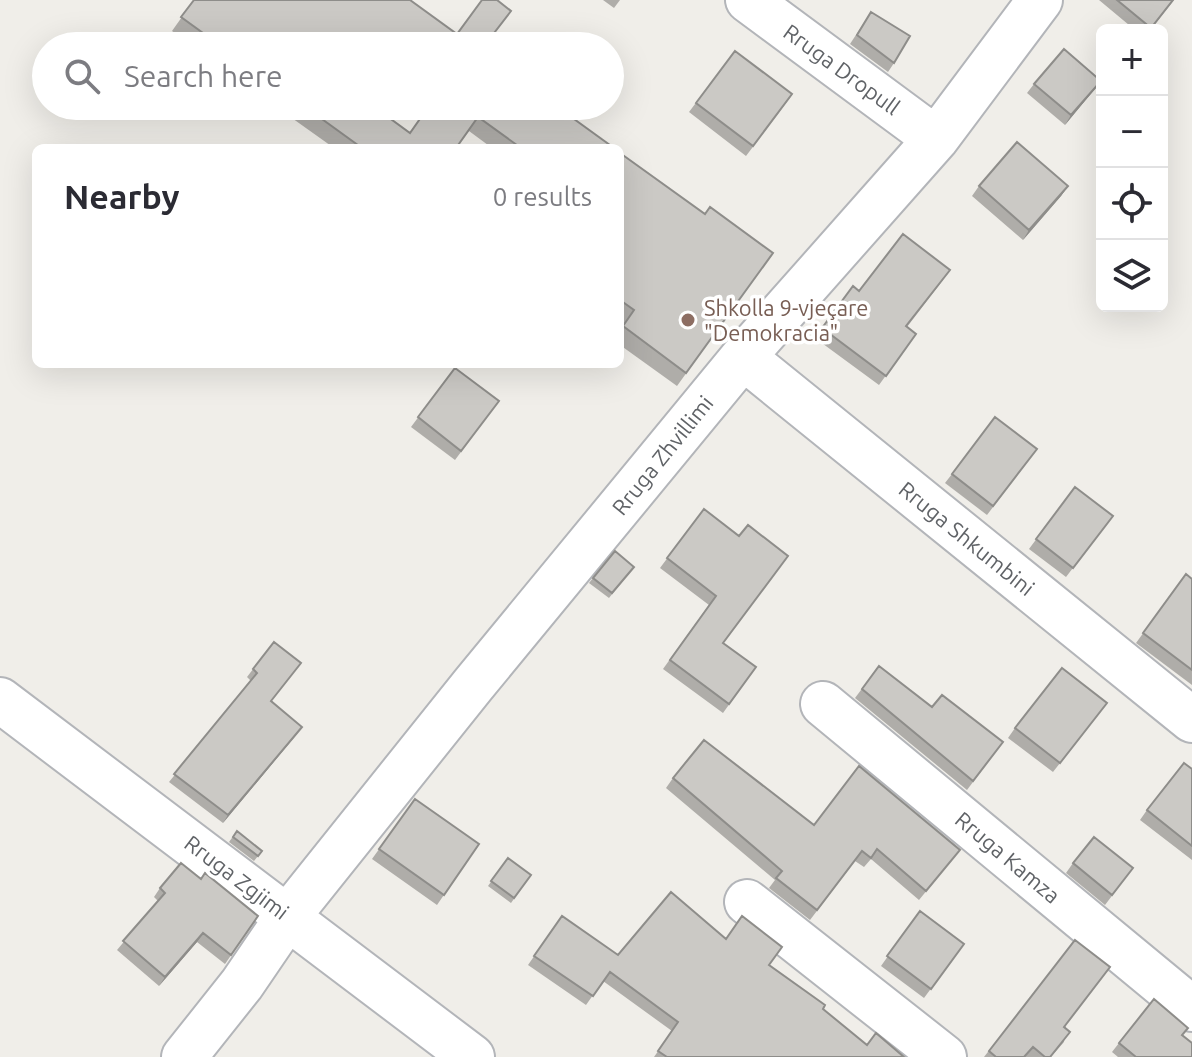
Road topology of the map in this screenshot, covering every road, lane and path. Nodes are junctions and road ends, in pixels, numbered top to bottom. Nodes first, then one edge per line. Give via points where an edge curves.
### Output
1 (748, 0) edge
2 (1040, 0) edge
3 (936, 139) junction
4 (743, 357) junction
5 (0, 700) edge
6 (823, 704) dead end
7 (1192, 720) edge
8 (747, 902) dead end
9 (289, 915) junction
10 (1192, 1009) edge
11 (184, 1057) edge
12 (472, 1057) edge
13 (944, 1057) edge

1 - 3 street, Rruga Dropull
2 - 3 street, Rruga Zhvillimi
3 - 4 street, Rruga Zhvillimi
4 - 7 street, Rruga Shkumbini
4 - 9 street, Rruga Zhvillimi
5 - 9 street, Rruga Zgjimi
6 - 10 street, Rruga Kamza
8 - 13 street
9 - 11 street, Rruga Zhvillimi
9 - 12 street, Rruga Zgjimi

